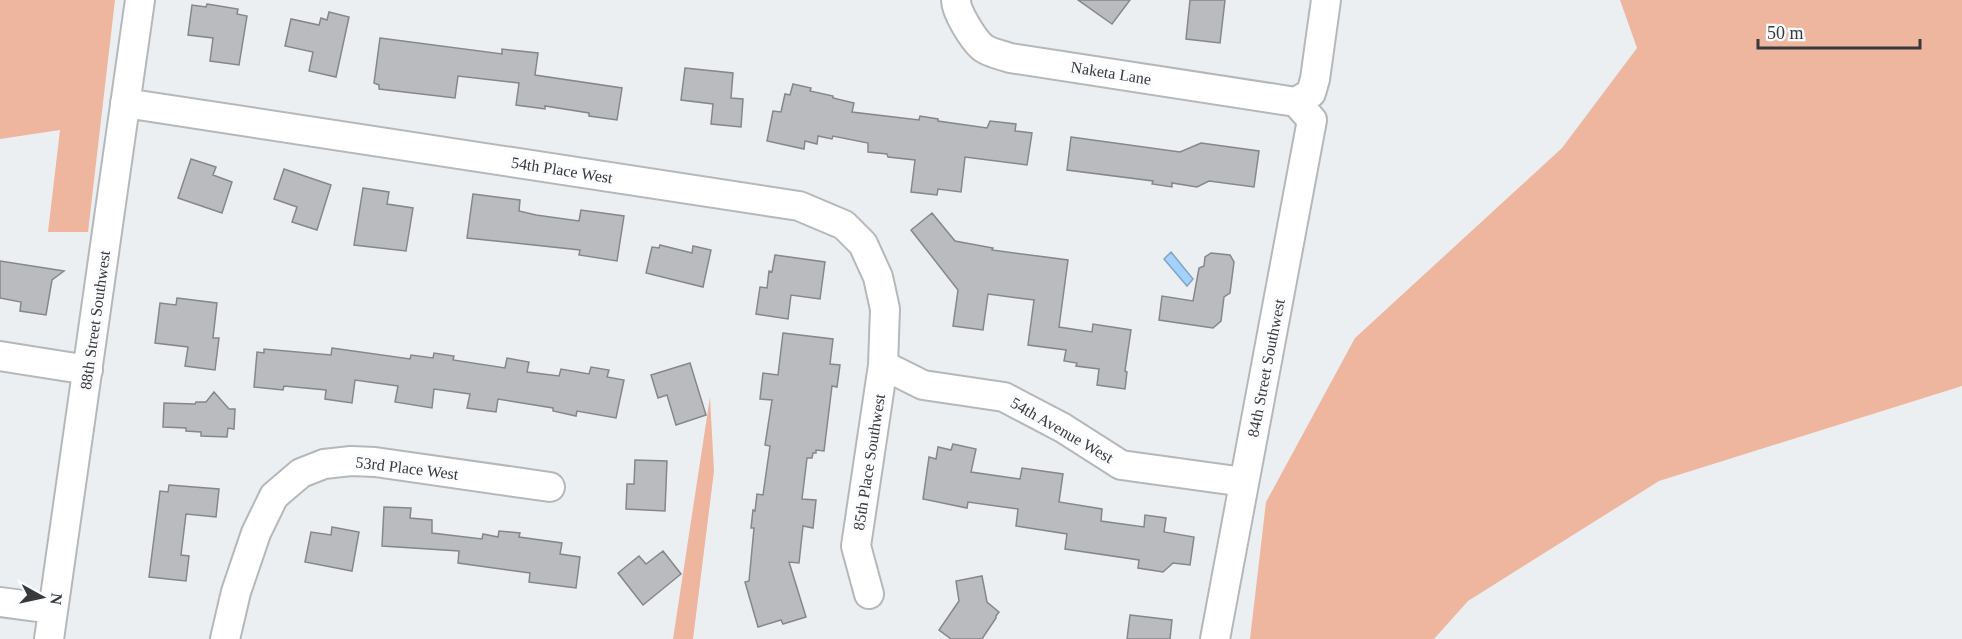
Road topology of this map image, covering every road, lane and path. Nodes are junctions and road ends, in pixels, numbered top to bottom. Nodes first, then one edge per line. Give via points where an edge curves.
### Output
1 (140, 0) edge
2 (956, 0) edge
3 (1326, 0) edge
4 (1296, 102) junction
5 (125, 103) junction
6 (0, 356) edge
7 (883, 365) junction
8 (88, 370) junction
9 (1244, 482) junction
10 (550, 488) dead end
11 (869, 594) dead end
12 (0, 602) edge
13 (53, 609) junction
14 (50, 639) edge
15 (225, 639) edge
16 (1215, 639) edge

1 - 5 street, 88th Street Southwest
2 - 4 street, Naketa Lane via 967,27 983,48 1010,58
3 - 4 street via 1311,93
4 - 9 street, 84th Street Southwest via 1312,120
5 - 7 street, 54th Place West via 799,206 844,225 863,244 878,278 885,309
5 - 8 street, 88th Street Southwest
6 - 8 street
7 - 9 street, 54th Avenue West via 924,385 1004,397 1121,465
7 - 11 street, 85th Place Southwest via 856,546
8 - 13 street, 88th Street Southwest
9 - 16 street, 84th Street Southwest
10 - 15 street, 53rd Place West via 375,462 324,464 301,473 274,496 256,533
12 - 13 street
13 - 14 street, 88th Street Southwest

